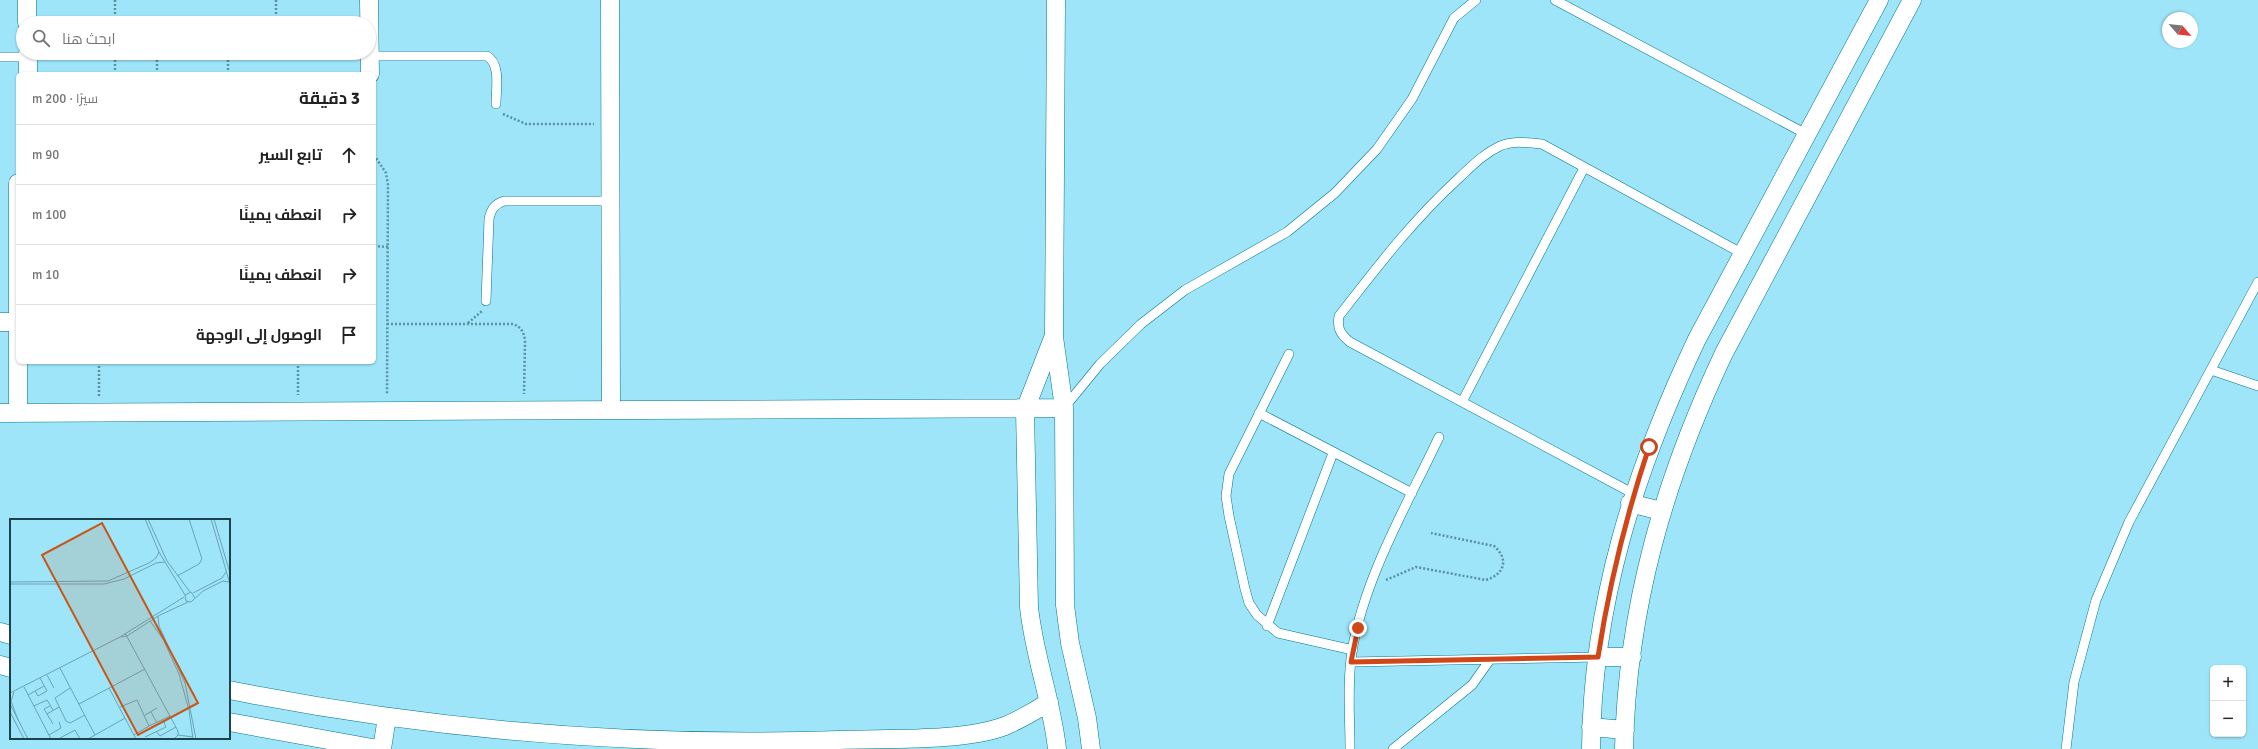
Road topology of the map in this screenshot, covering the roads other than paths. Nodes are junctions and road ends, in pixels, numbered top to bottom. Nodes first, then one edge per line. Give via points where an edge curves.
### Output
1 (27, 0) edge
2 (369, 0) edge
3 (610, 0) edge
4 (1056, 0) edge
5 (1476, 0) edge
6 (1555, 0) edge
7 (1880, 0) edge
8 (1912, 0) edge
9 (27, 16) edge
10 (369, 16) edge
11 (376, 56) edge
12 (0, 57) edge
13 (16, 59) edge
14 (370, 60) edge
15 (1845, 66) junction
16 (370, 72) edge
17 (1870, 79) junction
18 (496, 104) road end
19 (1808, 135) junction
20 (1584, 168) junction
21 (610, 201) junction
22 (1743, 254) junction
23 (2258, 282) edge
24 (486, 301) road end
25 (0, 322) edge
26 (16, 322) edge
27 (1054, 337) junction
28 (1697, 339) junction
29 (1724, 353) junction
30 (1289, 354) dead end
31 (18, 364) edge
32 (2211, 370) junction
33 (2258, 386) edge
34 (1462, 402) junction
35 (1064, 408) junction
36 (611, 410) junction
37 (1025, 410) junction
38 (0, 413) edge
39 (18, 413) junction
40 (1259, 413) junction
41 (1439, 437) dead end
42 (1333, 453) junction
43 (1412, 493) junction
44 (1632, 498) junction
45 (1661, 511) junction
46 (1267, 626) junction
47 (0, 632) edge
48 (10, 635) edge
49 (1353, 650) junction
50 (1598, 657) junction
51 (1632, 657) junction
52 (1489, 661) junction
53 (1351, 662) junction
54 (0, 665) edge
55 (10, 668) edge
56 (230, 690) edge
57 (1049, 702) junction
58 (387, 717) junction
59 (230, 722) edge
60 (1591, 727) junction
61 (1624, 730) junction
62 (378, 749) edge
63 (382, 749) edge
64 (1057, 749) edge
65 (1091, 749) edge
66 (1350, 749) edge
67 (1393, 749) edge
68 (1591, 749) edge
69 (1624, 749) edge
70 (2066, 749) edge

1 - 9 street
2 - 10 street
3 - 21 street
4 - 27 street
5 - 35 lane via 1454,18 1412,99 1377,149 1335,194 1287,232 1186,290 1141,324 1100,364
6 - 19 lane
7 - 15 street
8 - 17 street
11 - 18 lane via 487,56 496,67
12 - 13 lane
14 - 16 street
15 - 17 street
15 - 19 street
17 - 29 street
19 - 22 street
20 - 22 lane
20 - 34 lane
20 - 34 lane via 1542,144 1521,142 1501,146 1483,155 1407,229 1339,316 1338,326 1342,336 1350,342
21 - 24 lane via 498,203 493,207 489,218
21 - 36 street
22 - 28 street
23 - 32 lane
25 - 26 street
27 - 35 street
27 - 37 street
28 - 29 street
28 - 44 street via 1649,447
29 - 45 street via 1686,437
30 - 40 lane
31 - 39 street
32 - 33 lane
32 - 70 lane via 2129,522 2096,600 2074,682
34 - 44 lane
35 - 37 street
35 - 65 street via 1065,605
36 - 37 street
36 - 39 street
37 - 57 street via 1029,607 1032,639
38 - 39 street
40 - 42 lane
40 - 46 lane via 1229,474 1226,496 1249,603
41 - 43 lane
42 - 43 lane
42 - 46 lane
43 - 49 lane via 1377,569
44 - 45 street
44 - 50 street via 1605,608
45 - 51 street via 1647,562
46 - 49 lane via 1278,633
47 - 48 street
49 - 53 lane
50 - 51 street
50 - 52 lane
50 - 60 street
51 - 61 street
52 - 53 lane
52 - 67 lane via 1472,685
53 - 66 lane
54 - 55 street
56 - 58 street
57 - 58 street via 1027,716 978,733 808,741 669,741 559,734
57 - 64 street
58 - 63 street
59 - 62 street
60 - 61 street
60 - 68 street
61 - 69 street

